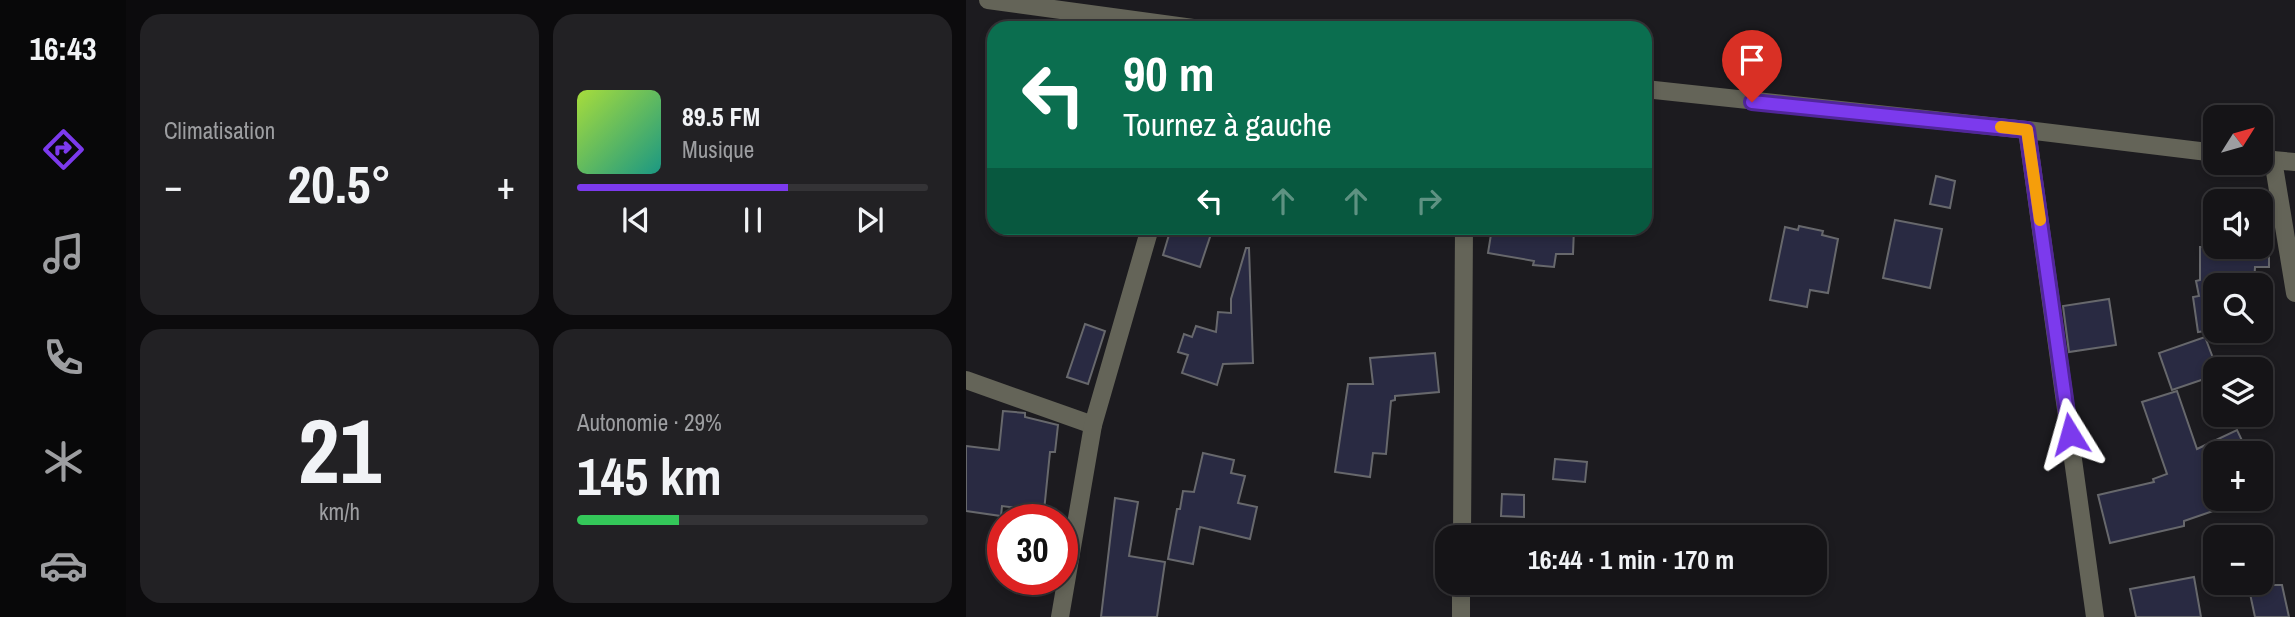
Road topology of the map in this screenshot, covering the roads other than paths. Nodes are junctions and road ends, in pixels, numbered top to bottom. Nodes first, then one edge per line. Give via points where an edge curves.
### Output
1 (988, 0) edge
2 (1142, 21) edge
3 (1652, 90) edge
4 (2027, 130) junction
5 (2203, 151) edge
6 (2273, 160) edge
7 (2295, 162) edge
8 (2270, 175) edge
9 (1148, 235) edge
10 (1464, 235) edge
11 (2295, 293) edge
12 (966, 380) edge
13 (1093, 425) junction
14 (1462, 525) edge
15 (1461, 595) edge
16 (1060, 617) edge
17 (1461, 617) edge
18 (2095, 617) edge

1 - 2 street
3 - 4 street
4 - 5 street
4 - 18 street
6 - 7 street
8 - 11 street
9 - 13 street
10 - 14 street
12 - 13 street
13 - 16 street
15 - 17 street

